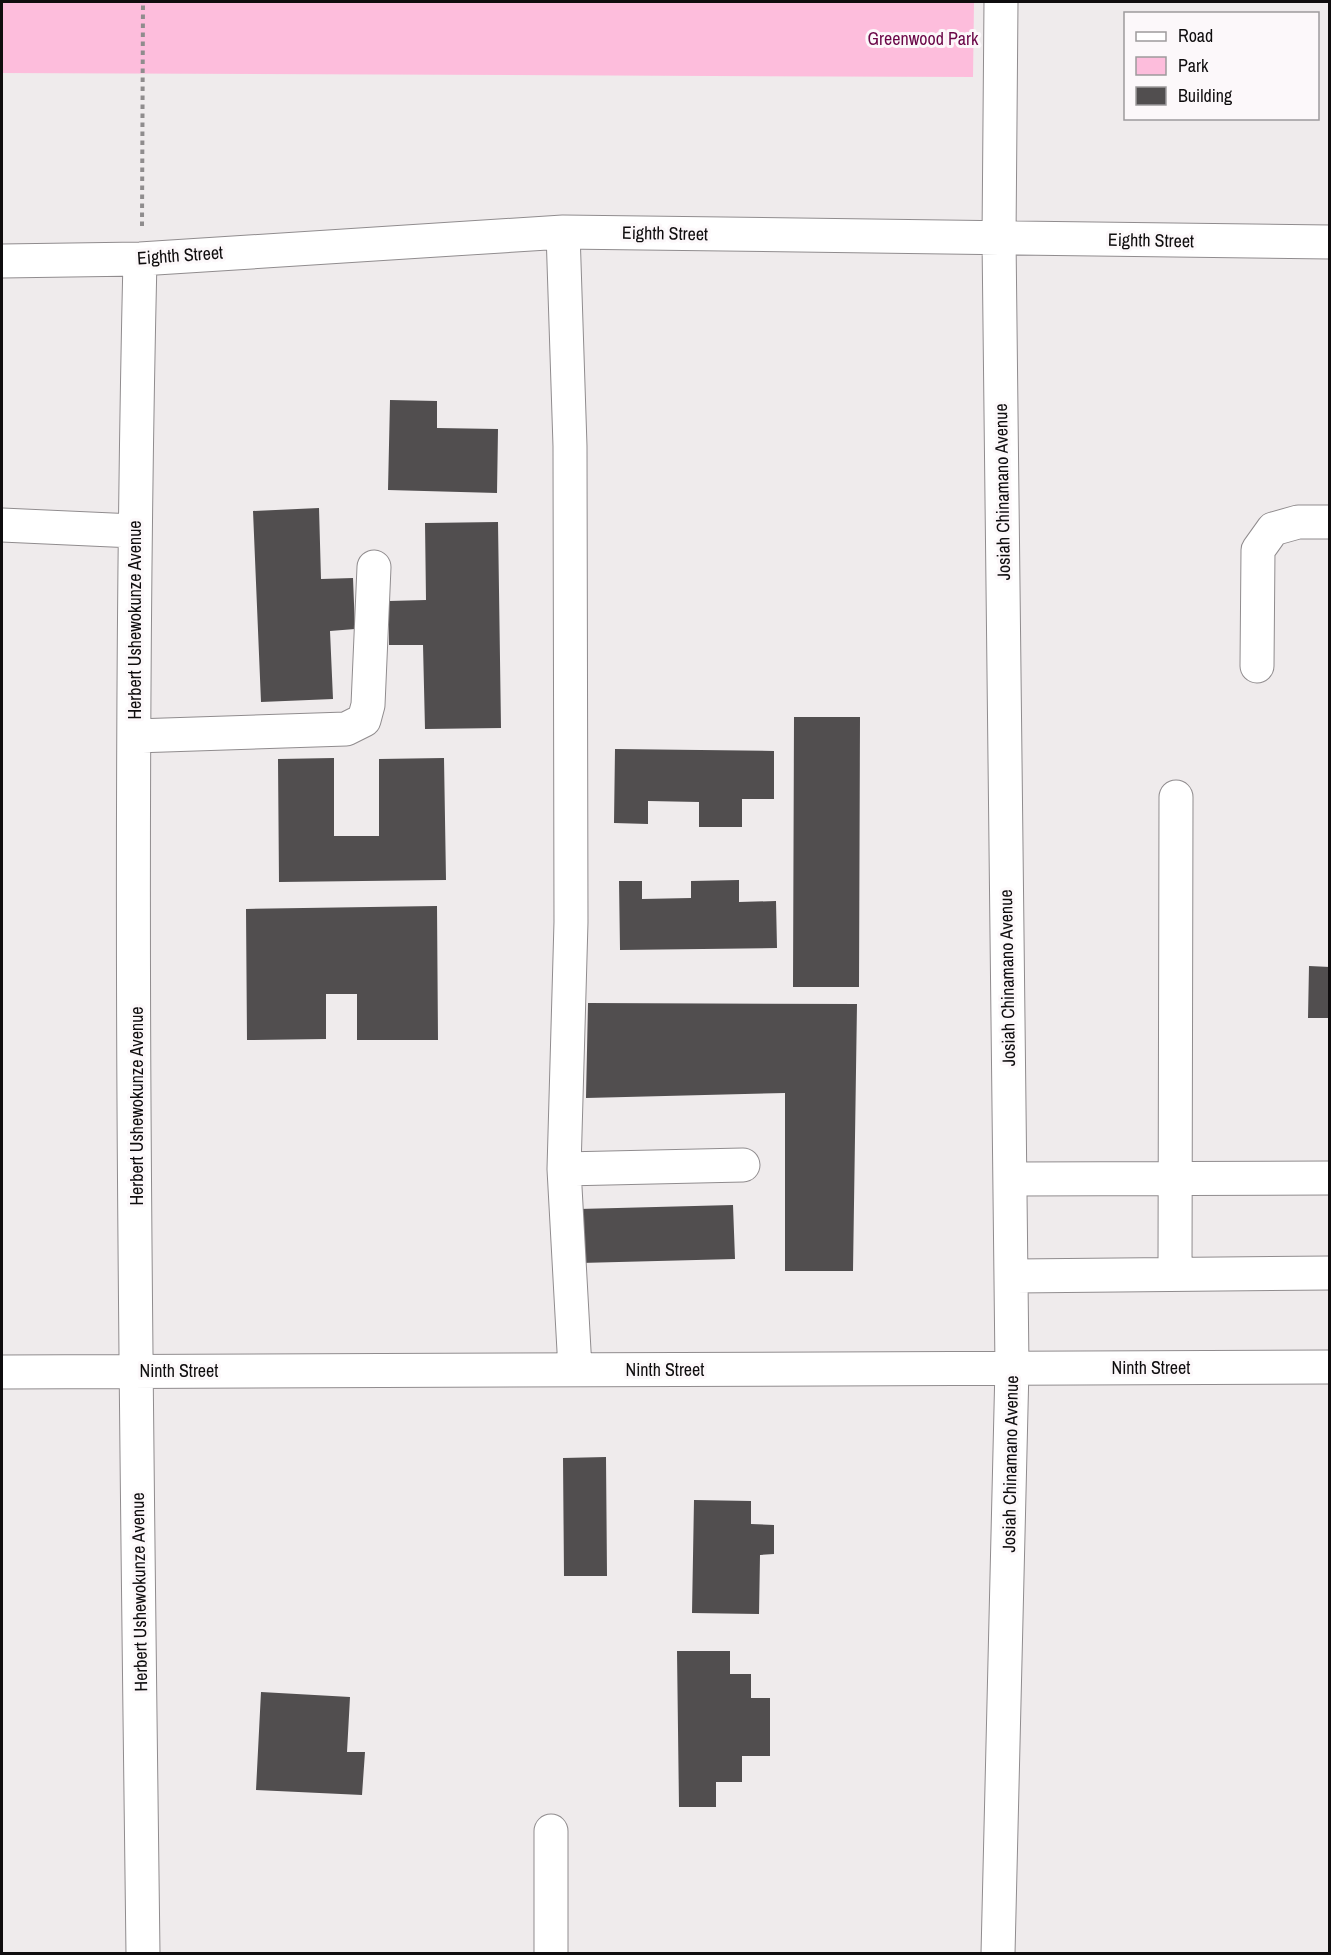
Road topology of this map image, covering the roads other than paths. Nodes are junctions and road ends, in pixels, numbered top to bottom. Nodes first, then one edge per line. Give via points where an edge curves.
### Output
1 (1001, 2) edge
2 (563, 232) junction
3 (999, 238) junction
4 (1329, 242) edge
5 (140, 259) junction
6 (2, 261) edge
7 (1329, 522) edge
8 (2, 525) edge
9 (134, 531) junction
10 (374, 567) dead end
11 (1257, 666) dead end
12 (135, 736) junction
13 (1176, 797) dead end
14 (743, 1165) dead end
15 (564, 1169) junction
16 (1173, 1178) junction
17 (1329, 1178) edge
18 (1010, 1179) junction
19 (1329, 1273) edge
20 (1175, 1274) junction
21 (1011, 1276) junction
22 (1012, 1367) junction
23 (1329, 1367) edge
24 (574, 1369) junction
25 (136, 1370) junction
26 (2, 1372) edge
27 (551, 1831) dead end
28 (143, 1953) edge
29 (551, 1953) edge
30 (998, 1953) edge

1 - 3 street, Josiah Chinamano Avenue
2 - 3 street, Eighth Street
2 - 5 street, Eighth Street
2 - 15 street via 570,446 571,898
3 - 4 street, Eighth Street
3 - 18 street, Josiah Chinamano Avenue
5 - 6 street, Eighth Street
5 - 9 street, Herbert Ushewokunze Avenue
7 - 11 street via 1298,522 1273,529 1258,550
8 - 9 street
9 - 12 street, Herbert Ushewokunze Avenue
10 - 12 street via 368,705 364,720 346,729
12 - 25 street, Herbert Ushewokunze Avenue
13 - 16 street
14 - 15 street
15 - 24 street
16 - 17 street
16 - 18 street
16 - 20 street
18 - 21 street, Josiah Chinamano Avenue
19 - 20 street
20 - 21 street
21 - 22 street, Josiah Chinamano Avenue
22 - 23 street, Ninth Street
22 - 24 street, Ninth Street
22 - 30 street, Josiah Chinamano Avenue
24 - 25 street, Ninth Street
25 - 26 street, Ninth Street
25 - 28 street, Herbert Ushewokunze Avenue
27 - 29 street

